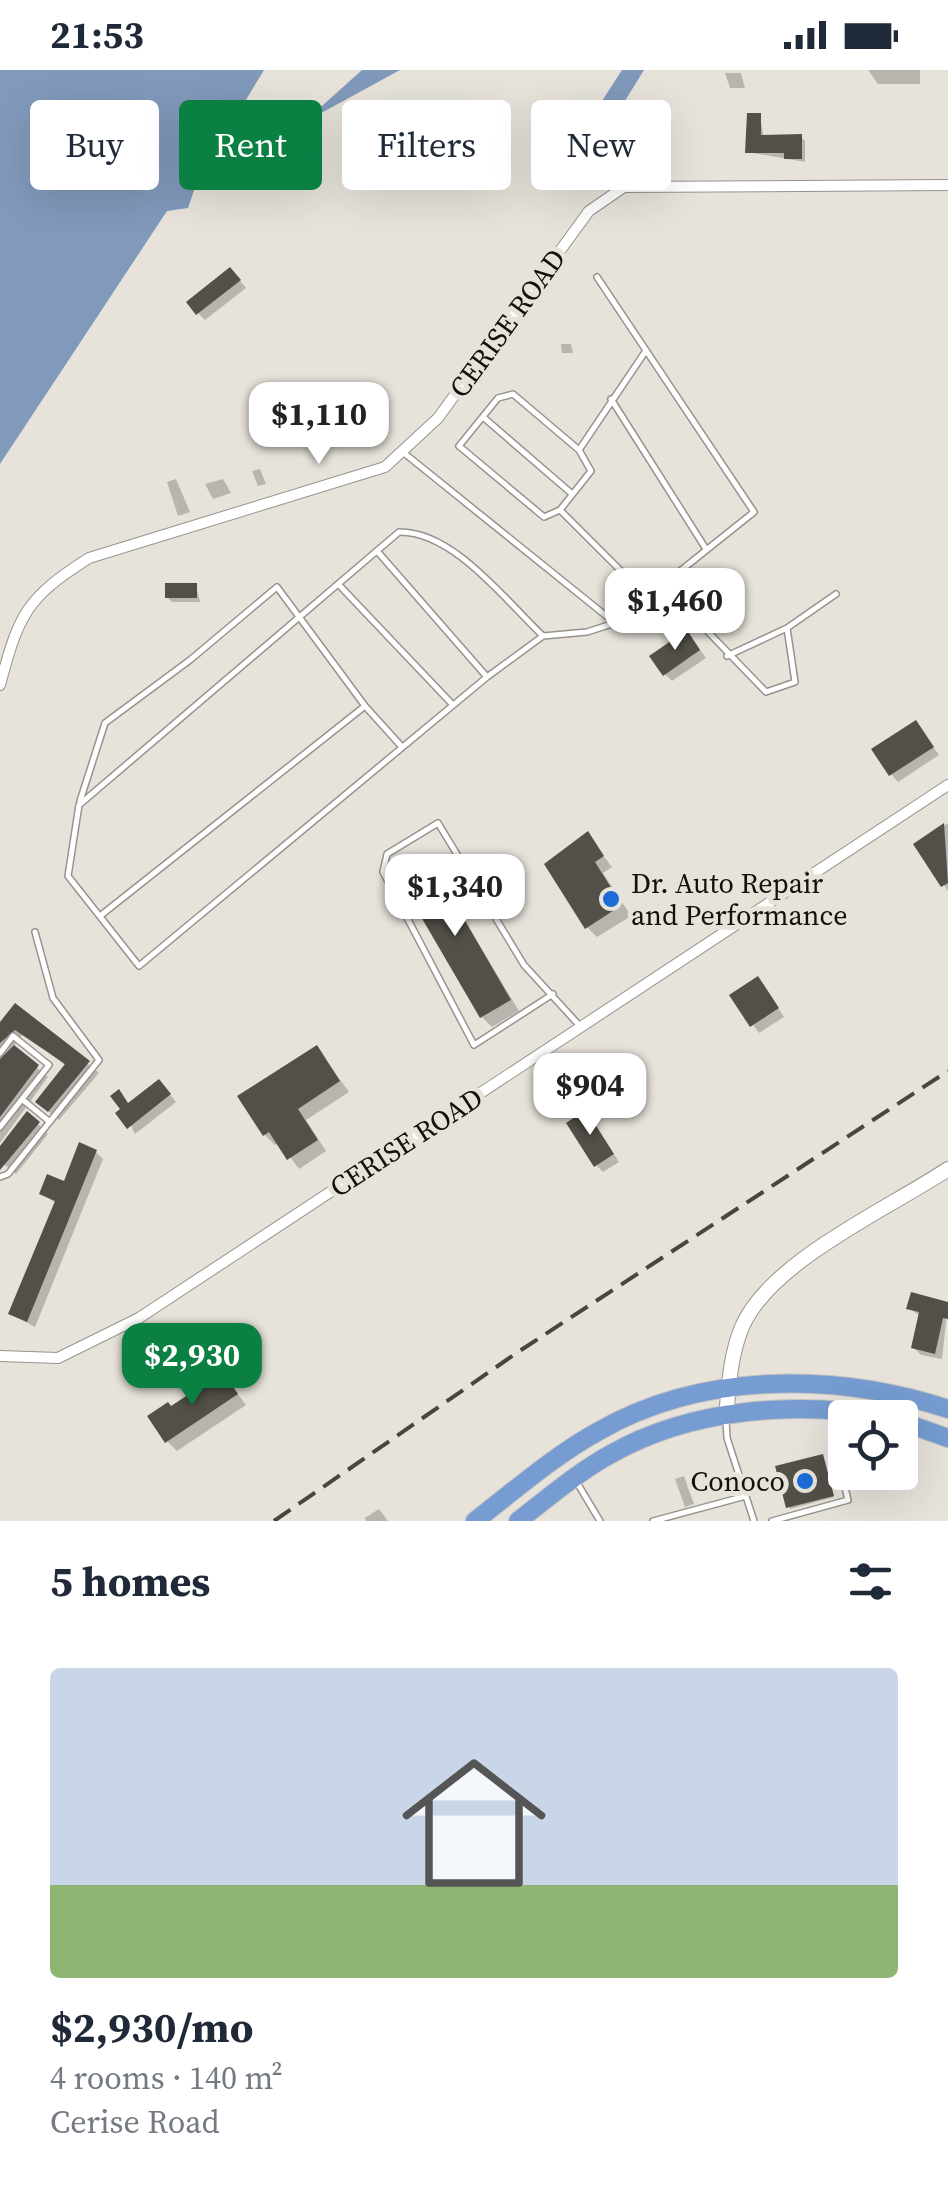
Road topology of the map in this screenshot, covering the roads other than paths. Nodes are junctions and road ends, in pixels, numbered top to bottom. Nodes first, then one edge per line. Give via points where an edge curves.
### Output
1 (948, 185) edge
2 (597, 277) dead end
3 (645, 352) junction
4 (611, 400) junction
5 (482, 417) junction
6 (578, 450) junction
7 (402, 452) junction
8 (572, 494) junction
9 (560, 510) junction
10 (706, 550) junction
11 (377, 551) junction
12 (661, 583) junction
13 (339, 585) junction
14 (836, 594) dead end
15 (646, 596) junction
16 (300, 620) junction
17 (615, 623) junction
18 (787, 628) junction
19 (543, 636) junction
20 (727, 656) junction
21 (486, 678) junction
22 (0, 685) edge
23 (454, 705) junction
24 (365, 706) junction
25 (402, 748) junction
26 (948, 786) edge
27 (79, 805) junction
28 (100, 916) junction
29 (35, 932) dead end
30 (553, 994) junction
31 (581, 1027) junction
32 (0, 1053) edge
33 (23, 1100) junction
34 (50, 1122) junction
35 (0, 1127) edge
36 (948, 1169) edge
37 (0, 1177) edge
38 (0, 1356) edge
39 (729, 1390) junction
40 (828, 1410) edge
41 (948, 1410) edge
42 (726, 1417) junction
43 (918, 1427) edge
44 (948, 1438) edge
45 (574, 1478) junction
46 (846, 1490) edge
47 (746, 1496) junction
48 (475, 1521) edge
49 (518, 1521) edge
50 (600, 1521) edge
51 (653, 1521) edge
52 (754, 1521) edge
53 (772, 1521) edge

1 - 7 street, CERISE ROAD via 624,188 589,211 438,418
2 - 3 lane
3 - 4 lane
3 - 10 lane via 754,512
4 - 6 lane
4 - 10 lane
5 - 6 lane via 498,398 513,394
5 - 8 lane
5 - 9 lane via 459,446 544,517
6 - 8 lane via 591,471
7 - 17 lane
7 - 22 street, CERISE ROAD via 384,468 89,558 47,585 17,623
8 - 9 lane
9 - 15 lane
10 - 12 lane
11 - 13 lane
11 - 19 lane via 399,532 420,532 445,544
11 - 21 lane
12 - 15 lane
12 - 20 lane
13 - 16 lane
13 - 23 lane
14 - 18 lane
15 - 17 lane
16 - 24 lane
16 - 27 lane
16 - 27 lane via 277,587 105,723
17 - 19 lane
18 - 20 lane
18 - 20 lane via 796,682 766,692
19 - 21 lane
21 - 23 lane
23 - 25 lane
24 - 25 lane
24 - 28 lane
25 - 28 lane via 139,966
26 - 31 street, CERISE ROAD
27 - 28 lane via 68,876
29 - 34 lane via 53,998 99,1060
30 - 30 lane via 524,965 438,823 387,854 383,872 474,1045
30 - 31 lane
31 - 38 street, CERISE ROAD via 139,1318 58,1358
32 - 33 lane via 13,1036 49,1065
33 - 34 lane
33 - 35 lane
34 - 37 lane
36 - 39 street via 796,1266 764,1294 744,1323
39 - 41 highway via 845,1384
39 - 42 street
39 - 48 highway via 661,1404 600,1430
40 - 42 highway
42 - 45 highway via 669,1429
42 - 47 lane
43 - 44 highway
45 - 49 highway
45 - 50 lane
46 - 53 lane via 848,1500
47 - 51 lane
47 - 52 lane

